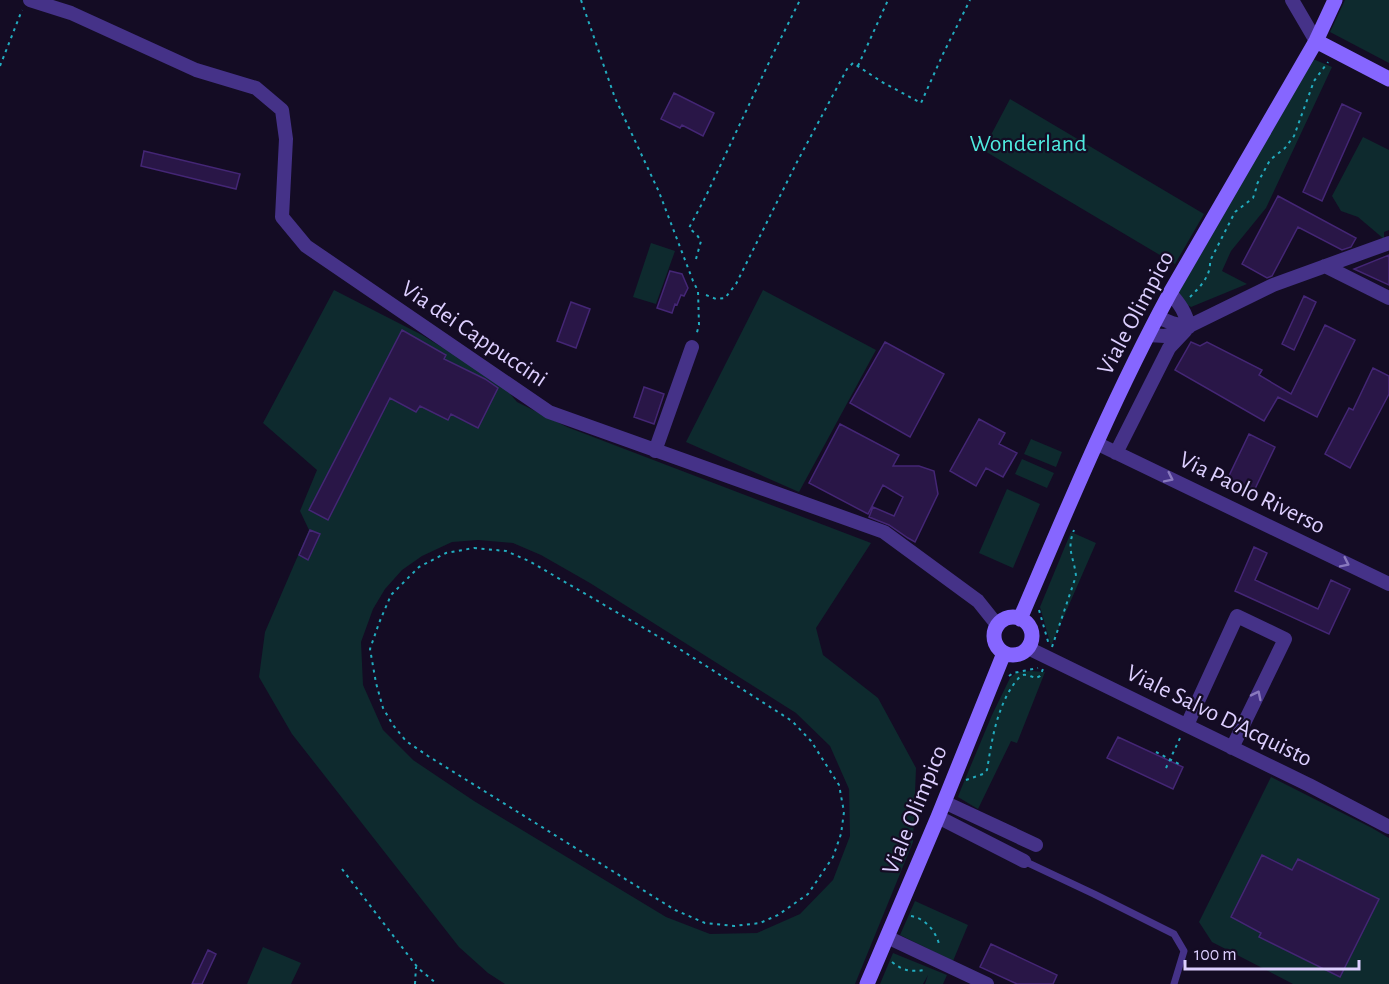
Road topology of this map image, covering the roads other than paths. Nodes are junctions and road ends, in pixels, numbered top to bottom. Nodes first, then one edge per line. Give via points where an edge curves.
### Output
1 (1292, 0) edge
2 (1335, 0) edge
3 (27, 1) edge
4 (1316, 41) junction
5 (1389, 79) edge
6 (1389, 243) edge
7 (1325, 266) junction
8 (1170, 293) junction
9 (1389, 298) edge
10 (1160, 312) junction
11 (1189, 327) junction
12 (1148, 335) junction
13 (692, 347) road end
14 (1096, 443) junction
15 (655, 451) junction
16 (1116, 453) junction
17 (1389, 584) edge
18 (1020, 619) junction
19 (998, 626) junction
20 (1028, 648) junction
21 (1005, 653) junction
22 (1186, 725) junction
23 (1232, 748) junction
24 (944, 802) junction
25 (938, 817) junction
26 (1389, 827) edge
27 (1036, 845) dead end
28 (1024, 861) joint
29 (887, 937) junction
30 (867, 984) edge
31 (987, 984) edge
32 (1174, 984) edge

1 - 4 street
2 - 4 main road, Viale Olimpico
3 - 15 street, Via dei Cappuccini via 71,13 196,70 256,88 282,110 286,139 282,217 306,246 549,412
4 - 5 main road
4 - 8 main road, Viale Olimpico
6 - 7 street
7 - 9 street
7 - 11 street via 1273,285 1256,299
8 - 10 main road, Viale Olimpico
8 - 11 street via 1181,306
10 - 11 street via 1176,313
10 - 12 main road, Viale Olimpico
11 - 12 street via 1165,336
11 - 16 street via 1169,348
12 - 14 main road, Viale Olimpico
13 - 15 street
14 - 16 street, Via Paolo Riverso
14 - 18 main road, Viale Olimpico
15 - 19 street, Via dei Cappuccini via 884,532 978,601
16 -> 17 street, Via Paolo Riverso
18 - 19 main road via 1008,618
18 - 20 main road via 1031,632
19 - 21 main road via 994,638 999,650
20 - 21 main road via 1017,655
20 - 22 street, Viale Salvo D'Acquisto
21 - 24 main road, Viale Olimpico
22 - 23 street, Viale Salvo D'Acquisto
23 -> 22 street via 1285,639 1237,616
23 - 26 street, Viale Salvo D'Acquisto
24 - 25 main road, Viale Olimpico
24 - 27 street
25 - 28 street
25 - 29 main road, Viale Olimpico
28 - 32 lane via 1174,934 1184,951
29 - 30 main road, Viale Olimpico
29 - 31 street

